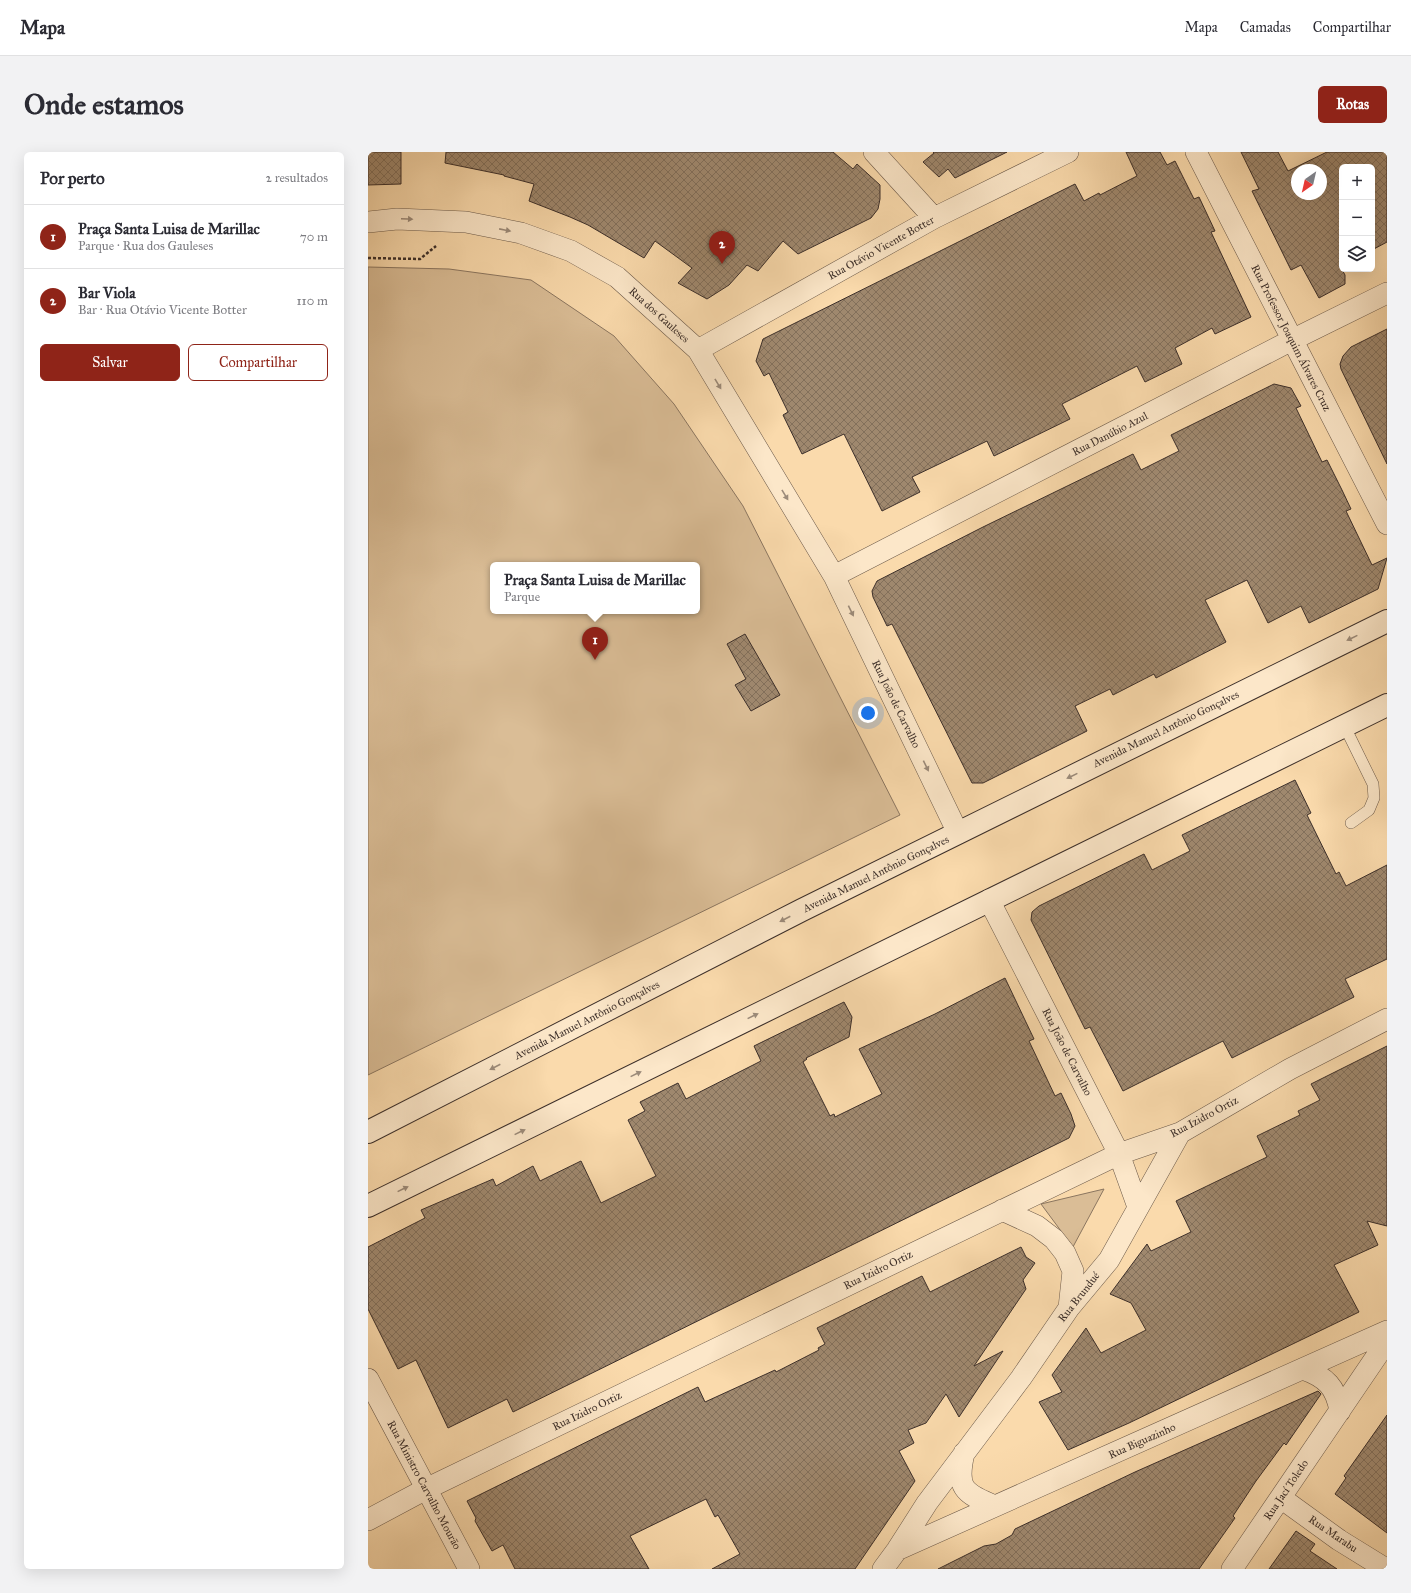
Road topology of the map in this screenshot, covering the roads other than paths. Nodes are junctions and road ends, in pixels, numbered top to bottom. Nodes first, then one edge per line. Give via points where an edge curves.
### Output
1 (874, 152) edge
2 (1068, 152) edge
3 (1196, 152) edge
4 (934, 218) junction
5 (368, 222) edge
6 (1387, 293) edge
7 (1292, 340) junction
8 (698, 350) junction
9 (1387, 524) edge
10 (834, 576) junction
11 (1387, 621) edge
12 (1387, 705) edge
13 (1344, 726) junction
14 (1351, 823) dead end
15 (958, 833) junction
16 (989, 900) junction
17 (1387, 1019) edge
18 (368, 1132) edge
19 (1180, 1133) junction
20 (1119, 1154) junction
21 (368, 1206) edge
22 (1138, 1207) junction
23 (1002, 1210) junction
24 (1069, 1308) junction
25 (1387, 1331) edge
26 (1387, 1341) edge
27 (1304, 1369) junction
28 (368, 1379) edge
29 (1340, 1411) junction
30 (964, 1452) junction
31 (426, 1489) junction
32 (1281, 1498) junction
33 (995, 1506) junction
34 (368, 1520) edge
35 (897, 1550) junction
36 (469, 1569) edge
37 (883, 1569) edge
38 (1232, 1569) edge
39 (1386, 1569) edge

1 - 4 street
2 - 4 street, Rua Otávio Vicente Botter
3 - 7 street, Rua Professor Joaquim Álvares Cruz
4 - 8 street, Rua Otávio Vicente Botter
5 -> 8 street, Rua dos Gauleses via 398,219 466,222 521,233 571,251 618,277
6 - 7 street, Rua Danúbio Azul
7 - 9 street, Rua Professor Joaquim Álvares Cruz
7 - 10 street, Rua Danúbio Azul
8 -> 10 street, Rua dos Gauleses
10 -> 15 street, Rua João de Carvalho
11 -> 15 main road, Avenida Manuel Antônio Gonçalves
12 - 13 main road
13 - 14 lane via 1373,784 1374,798 1369,810
13 - 16 main road
15 -> 18 main road, Avenida Manuel Antônio Gonçalves
16 - 20 street, Rua João de Carvalho
21 -> 16 main road
17 - 19 street, Rua Izidro Ortiz via 1290,1070
19 - 20 street, Rua Izidro Ortiz
19 - 22 street, Rua Brundué
20 - 22 street, Rua João de Carvalho
20 - 23 street, Rua Izidro Ortiz
22 - 24 street, Rua Brundué via 1109,1260
23 - 24 street via 1037,1226 1054,1239 1065,1253 1073,1271
23 - 31 street, Rua Izidro Ortiz
24 - 30 street, Rua Brundué via 1021,1378
25 - 27 street, Rua Biguazinho
26 - 29 street, Rua Jací Toledo
27 - 29 street via 1322,1378 1332,1388
27 - 33 street, Rua Biguazinho
28 - 31 street, Rua Ministro Carvalho Mourão
29 - 32 street, Rua Jací Toledo
30 - 33 street, Rua Brundué via 960,1471 961,1483 969,1494
30 - 35 street, Rua Brundué
31 - 34 street, Rua Izidro Ortiz
31 - 36 street, Rua Ministro Carvalho Mourão
32 - 38 street, Rua Jací Toledo
32 - 39 street, Rua Marabu via 1339,1540
33 - 35 street, Rua Biguazinho
35 - 37 street, Rua Brundué

